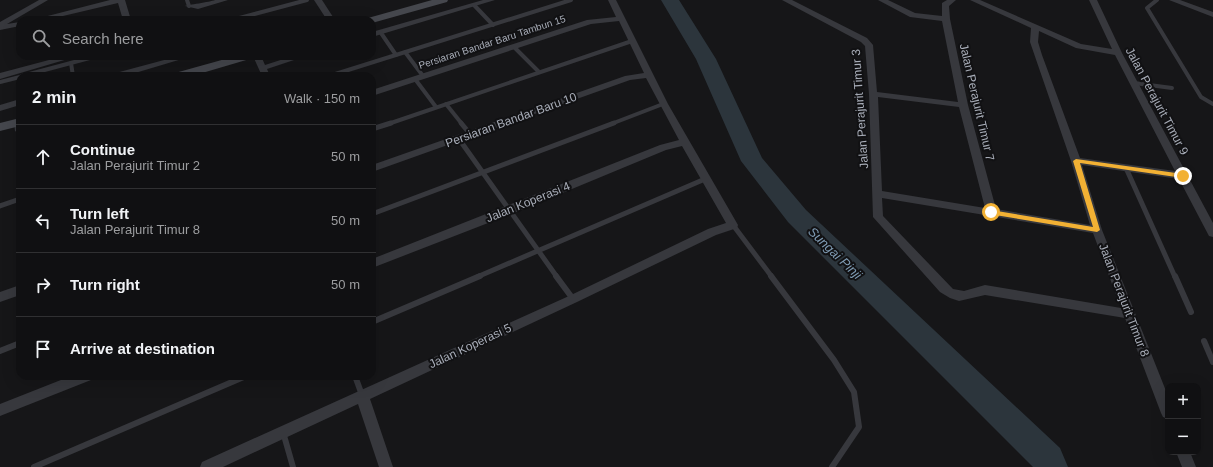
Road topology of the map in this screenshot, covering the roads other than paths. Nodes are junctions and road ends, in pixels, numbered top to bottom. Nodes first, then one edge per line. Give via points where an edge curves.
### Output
1 (44, 0) edge
2 (120, 0) edge
3 (224, 0) edge
4 (307, 0) edge
5 (318, 0) edge
6 (443, 0) edge
7 (491, 0) edge
8 (571, 0) edge
9 (612, 0) edge
10 (786, 0) edge
11 (882, 0) edge
12 (952, 0) edge
13 (974, 0) edge
14 (1092, 0) edge
15 (1157, 0) edge
16 (1173, 0) edge
17 (472, 2) edge
18 (188, 3) edge
19 (1213, 15) edge
20 (53, 16) edge
21 (126, 16) edge
22 (247, 16) edge
23 (326, 16) edge
24 (376, 19) edge
25 (620, 19) junction
26 (946, 19) junction
27 (0, 24) edge
28 (16, 25) edge
29 (493, 25) junction
30 (1035, 27) junction
31 (0, 29) edge
32 (381, 33) junction
33 (376, 34) edge
34 (632, 41) junction
35 (514, 47) junction
36 (405, 52) junction
37 (1118, 53) junction
38 (396, 55) junction
39 (72, 60) edge
40 (173, 60) edge
41 (235, 60) edge
42 (259, 60) edge
43 (292, 60) edge
44 (16, 72) edge
45 (18, 72) edge
46 (34, 72) edge
47 (73, 72) edge
48 (130, 72) edge
49 (193, 72) edge
50 (264, 72) edge
51 (342, 72) edge
52 (539, 72) junction
53 (650, 75) junction
54 (0, 76) edge
55 (16, 77) edge
56 (419, 77) junction
57 (0, 82) edge
58 (1134, 83) junction
59 (1172, 88) dead end
60 (376, 92) edge
61 (873, 94) junction
62 (16, 103) edge
63 (446, 104) junction
64 (663, 104) junction
65 (1213, 104) edge
66 (963, 105) junction
67 (436, 107) junction
68 (0, 108) edge
69 (16, 125) edge
70 (0, 127) edge
71 (376, 128) edge
72 (471, 135) junction
73 (459, 139) junction
74 (684, 142) junction
75 (1076, 161) junction
76 (376, 168) edge
77 (1126, 168) junction
78 (484, 172) junction
79 (1183, 176) junction
80 (705, 179) junction
81 (878, 194) junction
82 (16, 200) edge
83 (0, 206) edge
84 (510, 210) junction
85 (376, 212) edge
86 (991, 212) junction
87 (733, 226) junction
88 (1097, 230) junction
89 (1213, 233) edge
90 (539, 250) junction
91 (376, 262) edge
92 (16, 291) edge
93 (0, 297) edge
94 (573, 299) junction
95 (1191, 312) dead end
96 (1130, 314) junction
97 (376, 320) edge
98 (1204, 341) dead end
99 (16, 345) edge
100 (0, 351) edge
101 (1213, 362) edge
102 (76, 380) edge
103 (237, 380) edge
104 (356, 380) edge
105 (362, 395) junction
106 (1165, 405) edge
107 (0, 410) edge
108 (283, 432) junction
109 (1184, 455) edge
110 (34, 467) edge
111 (207, 467) edge
112 (293, 467) edge
113 (386, 467) edge
114 (832, 467) edge
115 (1189, 467) edge

1 - 27 street
2 - 20 street
2 - 21 street
3 - 18 street via 198,7
4 - 22 lane
5 - 23 street
6 - 24 street
7 - 17 street
8 - 29 lane
9 - 25 street
10 - 61 street, Jalan Perajurit Timur 3 via 868,43
11 - 26 street via 913,14
12 - 26 street, Jalan Perajurit Timur 7 via 946,4
13 - 30 street
14 - 37 street, Jalan Perajurit Timur 9
15 - 65 lane via 1147,8 1201,97
16 - 19 street
17 - 29 lane
17 - 32 street
25 - 34 street
25 - 35 street, Persiaran Bandar Baru Tambun 15 via 590,22
26 - 66 street, Jalan Perajurit Timur 7
28 - 31 street
29 - 36 lane
30 - 37 street via 1081,47
30 - 75 street, Jalan Perajurit Timur 8 via 1034,42
32 - 33 street
32 - 38 lane
34 - 52 lane
34 - 53 street
35 - 52 lane
35 - 56 street, Persiaran Bandar Baru Tambun 15
36 - 38 lane
36 - 56 lane
37 - 58 street, Jalan Perajurit Timur 9
38 - 51 lane
39 - 45 street
39 - 46 lane
39 - 47 lane
40 - 48 street
41 - 49 street
42 - 50 street
43 - 50 street
44 - 54 street
52 - 63 lane
53 - 64 street
53 - 72 street, Persiaran Bandar Baru 10 via 628,78
55 - 57 lane
56 - 60 street, Persiaran Bandar Baru Tambun 15
56 - 67 lane
58 - 59 lane
58 - 79 street, Jalan Perajurit Timur 9
61 - 66 street
61 - 81 street, Jalan Perajurit Timur 3
62 - 68 street
63 - 67 lane
63 - 72 lane
64 - 74 street
64 - 78 lane
66 - 86 street, Jalan Perajurit Timur 7
67 - 71 lane
69 - 70 street
72 - 73 street, Persiaran Bandar Baru 10
73 - 76 street, Persiaran Bandar Baru 10
73 - 78 lane
74 - 80 street
74 - 84 street, Jalan Koperasi 4 via 663,147
75 - 77 street
75 - 88 street, Jalan Perajurit Timur 8
77 - 79 street
77 - 95 lane
78 - 84 lane
78 - 85 lane
79 - 89 street, Jalan Perajurit Timur 9
80 - 87 street
80 - 90 lane
81 - 86 street
81 - 96 street, Jalan Perajurit Timur 3 via 878,217 944,289 956,296 968,296 985,290
82 - 83 lane
84 - 90 lane
84 - 91 street, Jalan Koperasi 4
86 - 88 street
87 - 94 street, Jalan Koperasi 5 via 712,232
87 - 114 lane via 834,360 854,392 859,427
88 - 96 street, Jalan Perajurit Timur 8
90 - 94 lane
90 - 97 lane
92 - 93 street
94 - 105 street, Jalan Koperasi 5
96 - 106 street, Jalan Perajurit Timur 8
98 - 101 lane
99 - 100 lane
102 - 107 street
103 - 110 lane
104 - 105 lane
105 - 108 street, Jalan Koperasi 5
105 - 113 street
108 - 111 street, Jalan Koperasi 5
108 - 112 lane
109 - 115 street

